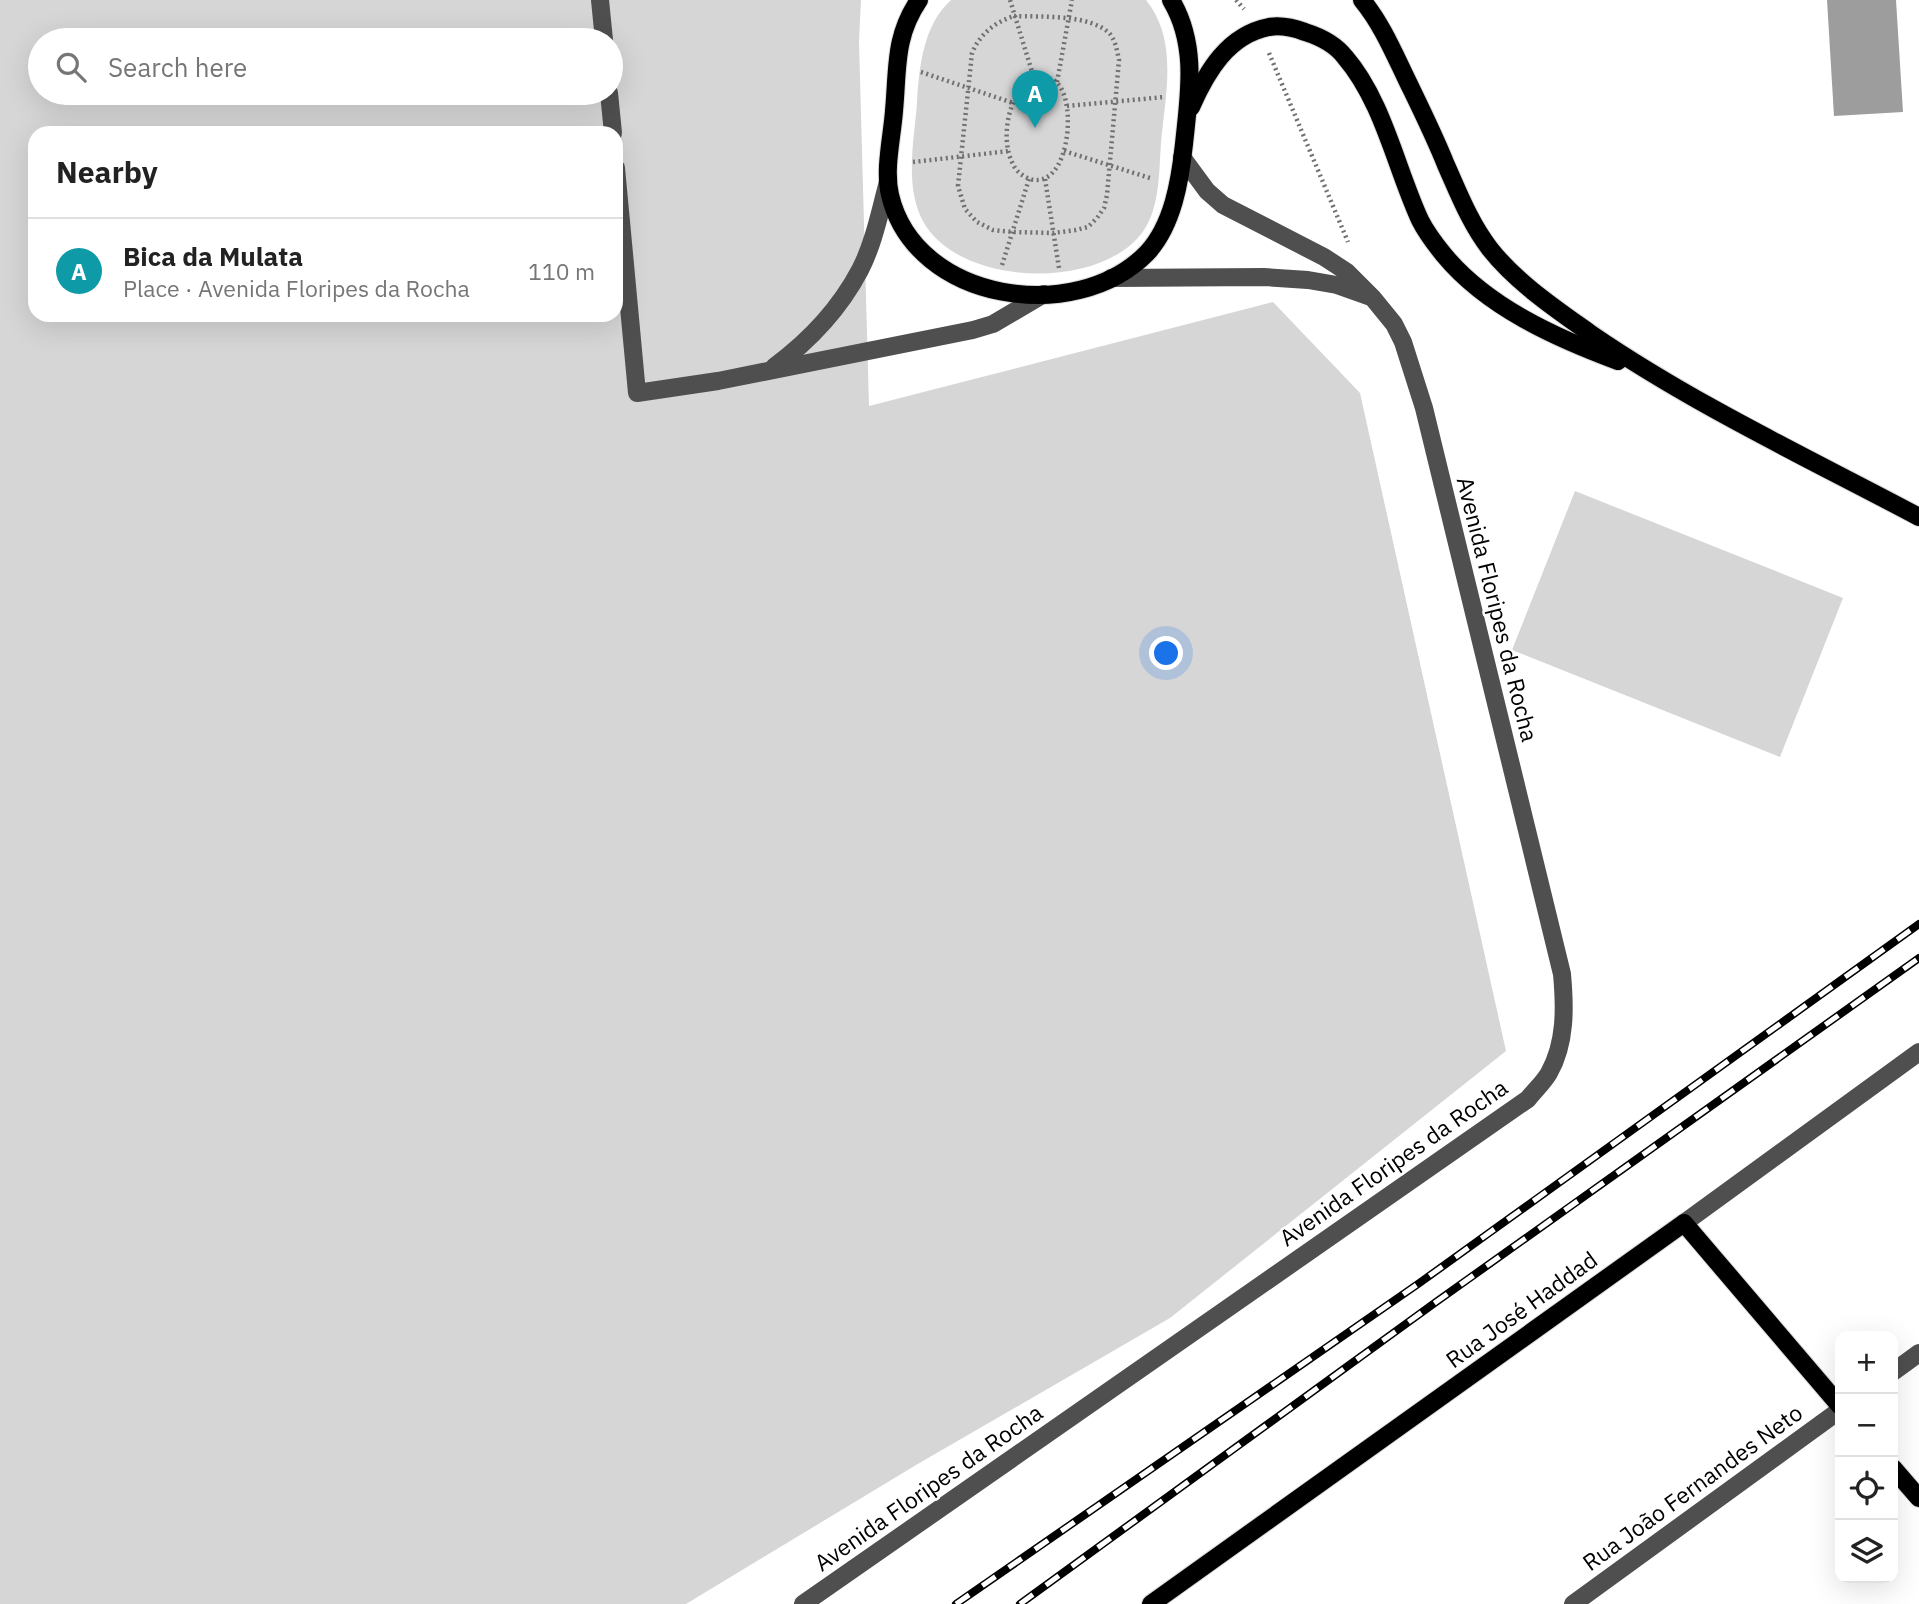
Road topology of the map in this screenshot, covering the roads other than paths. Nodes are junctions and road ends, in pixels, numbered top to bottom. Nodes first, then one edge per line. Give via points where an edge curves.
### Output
1 (600, 0) edge
2 (901, 0) edge
3 (919, 0) edge
4 (1171, 0) edge
5 (1362, 0) edge
6 (603, 28) edge
7 (900, 36) junction
8 (610, 105) edge
9 (1186, 119) junction
10 (612, 126) edge
11 (1182, 157) junction
12 (889, 173) junction
13 (623, 243) edge
14 (1111, 278) junction
15 (1044, 294) junction
16 (1372, 297) junction
17 (772, 369) junction
18 (1645, 371) junction
19 (1919, 517) edge
20 (1919, 1052) edge
21 (1684, 1223) junction
22 (1919, 1353) edge
23 (1898, 1368) edge
24 (1835, 1402) edge
25 (1835, 1412) edge
26 (1898, 1474) edge
27 (1919, 1498) edge
28 (803, 1604) edge
29 (1151, 1604) edge
30 (1573, 1604) edge

1 - 6 street
2 - 7 main road
3 - 7 main road
4 - 9 main road via 1189,52
5 - 18 main road via 1393,51 1469,218 1491,250 1548,304
7 - 12 main road
8 - 10 street
9 - 11 main road
9 - 18 main road via 1216,61 1239,39 1273,27 1325,40 1346,58 1368,92 1421,222 1464,276 1511,311
11 - 14 main road via 1166,221 1148,251
11 - 16 street, Avenida Floripes da Rocha via 1223,205 1324,257
12 - 15 main road via 891,196 905,230 929,261 965,282 1013,293
12 - 17 street via 860,269 819,327
13 - 17 street via 637,394
14 - 15 main road
14 - 16 street via 1308,279
15 - 17 street via 993,324 973,330
16 - 28 street, Avenida Floripes da Rocha via 1403,342 1423,408 1562,974 1565,1008 1549,1074 1528,1099
18 - 19 main road
20 - 21 street, Rua José Haddad
21 - 24 main road
21 - 29 main road, Rua José Haddad
22 - 23 street
25 - 30 street, Rua João Fernandes Neto
26 - 27 main road

